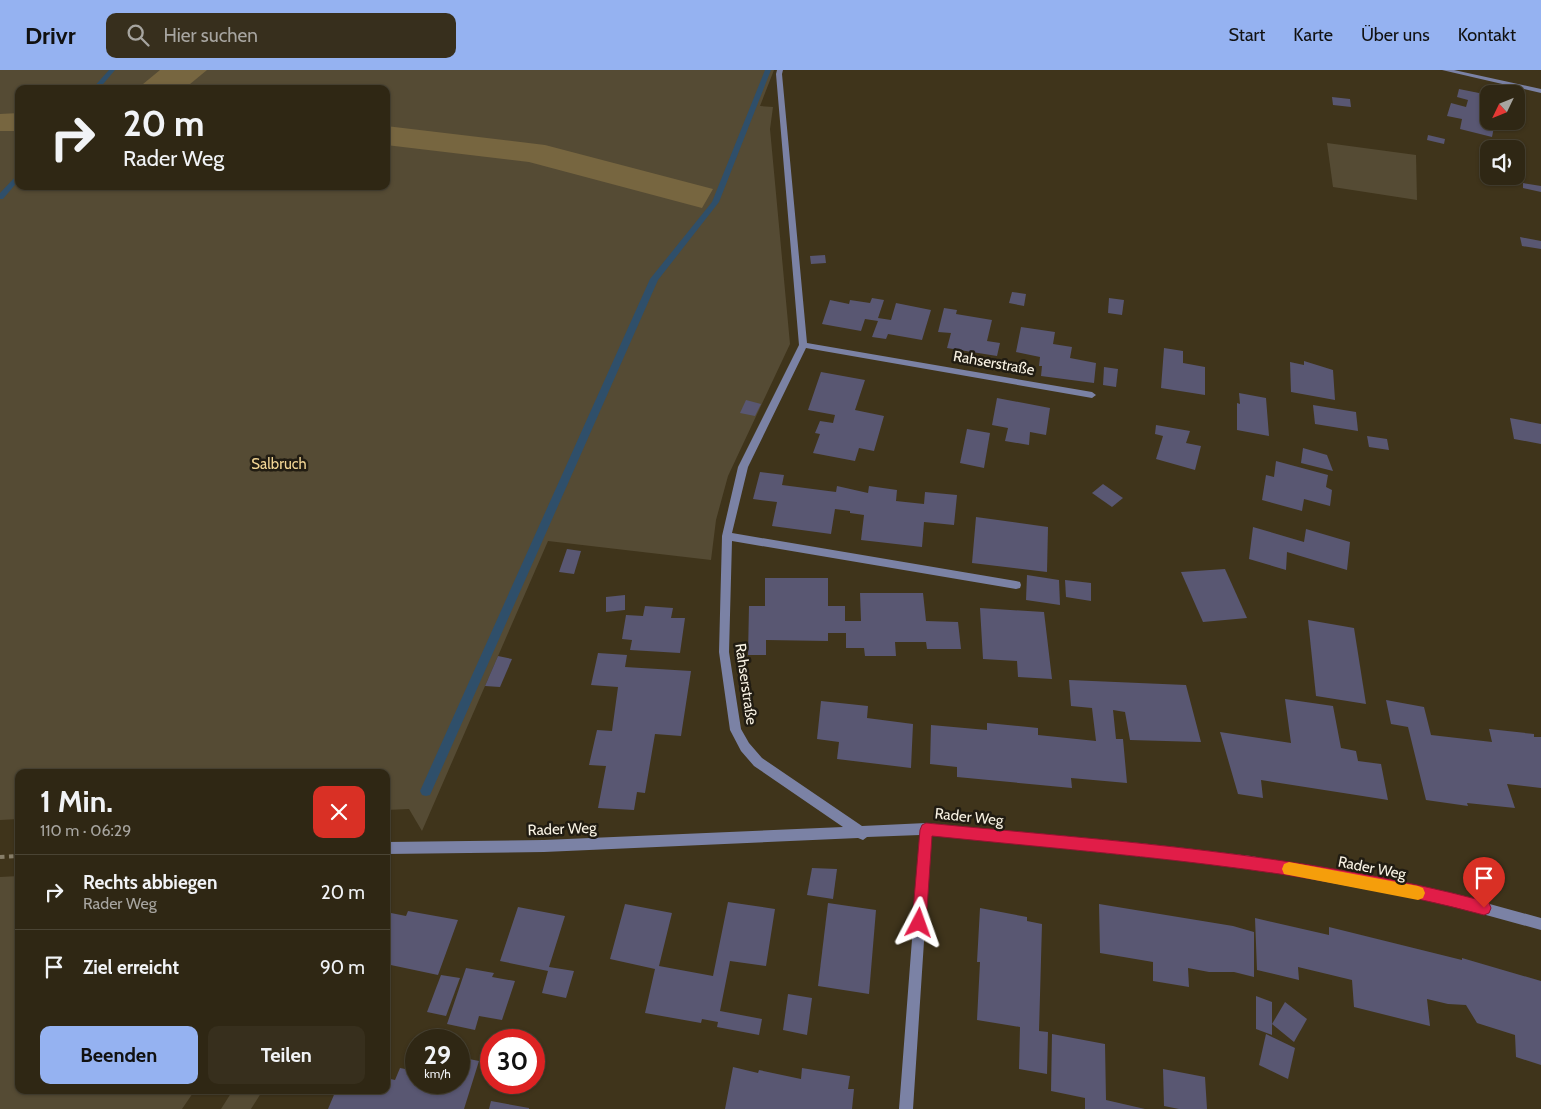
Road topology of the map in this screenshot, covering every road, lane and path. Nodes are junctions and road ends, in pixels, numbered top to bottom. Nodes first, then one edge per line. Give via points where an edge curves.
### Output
1 (780, 70) edge
2 (1445, 70) edge
3 (1541, 91) edge
4 (803, 345) junction
5 (1092, 395) dead end
6 (727, 536) junction
7 (1016, 585) dead end
8 (926, 830) junction
9 (863, 834) junction
10 (390, 848) edge
11 (15, 856) edge
12 (0, 857) edge
13 (1541, 924) edge
14 (906, 1109) edge

1 - 4 street
2 - 3 street
4 - 5 street, Rahserstraße
4 - 6 street, Rahserstraße via 743,467
6 - 7 street
6 - 9 street, Rahserstraße via 724,652 736,730 758,762
8 - 9 street, Rader Weg
8 - 13 street, Rader Weg via 1251,862 1446,898
8 - 14 street
9 - 10 street, Rader Weg via 544,846
11 - 12 path

